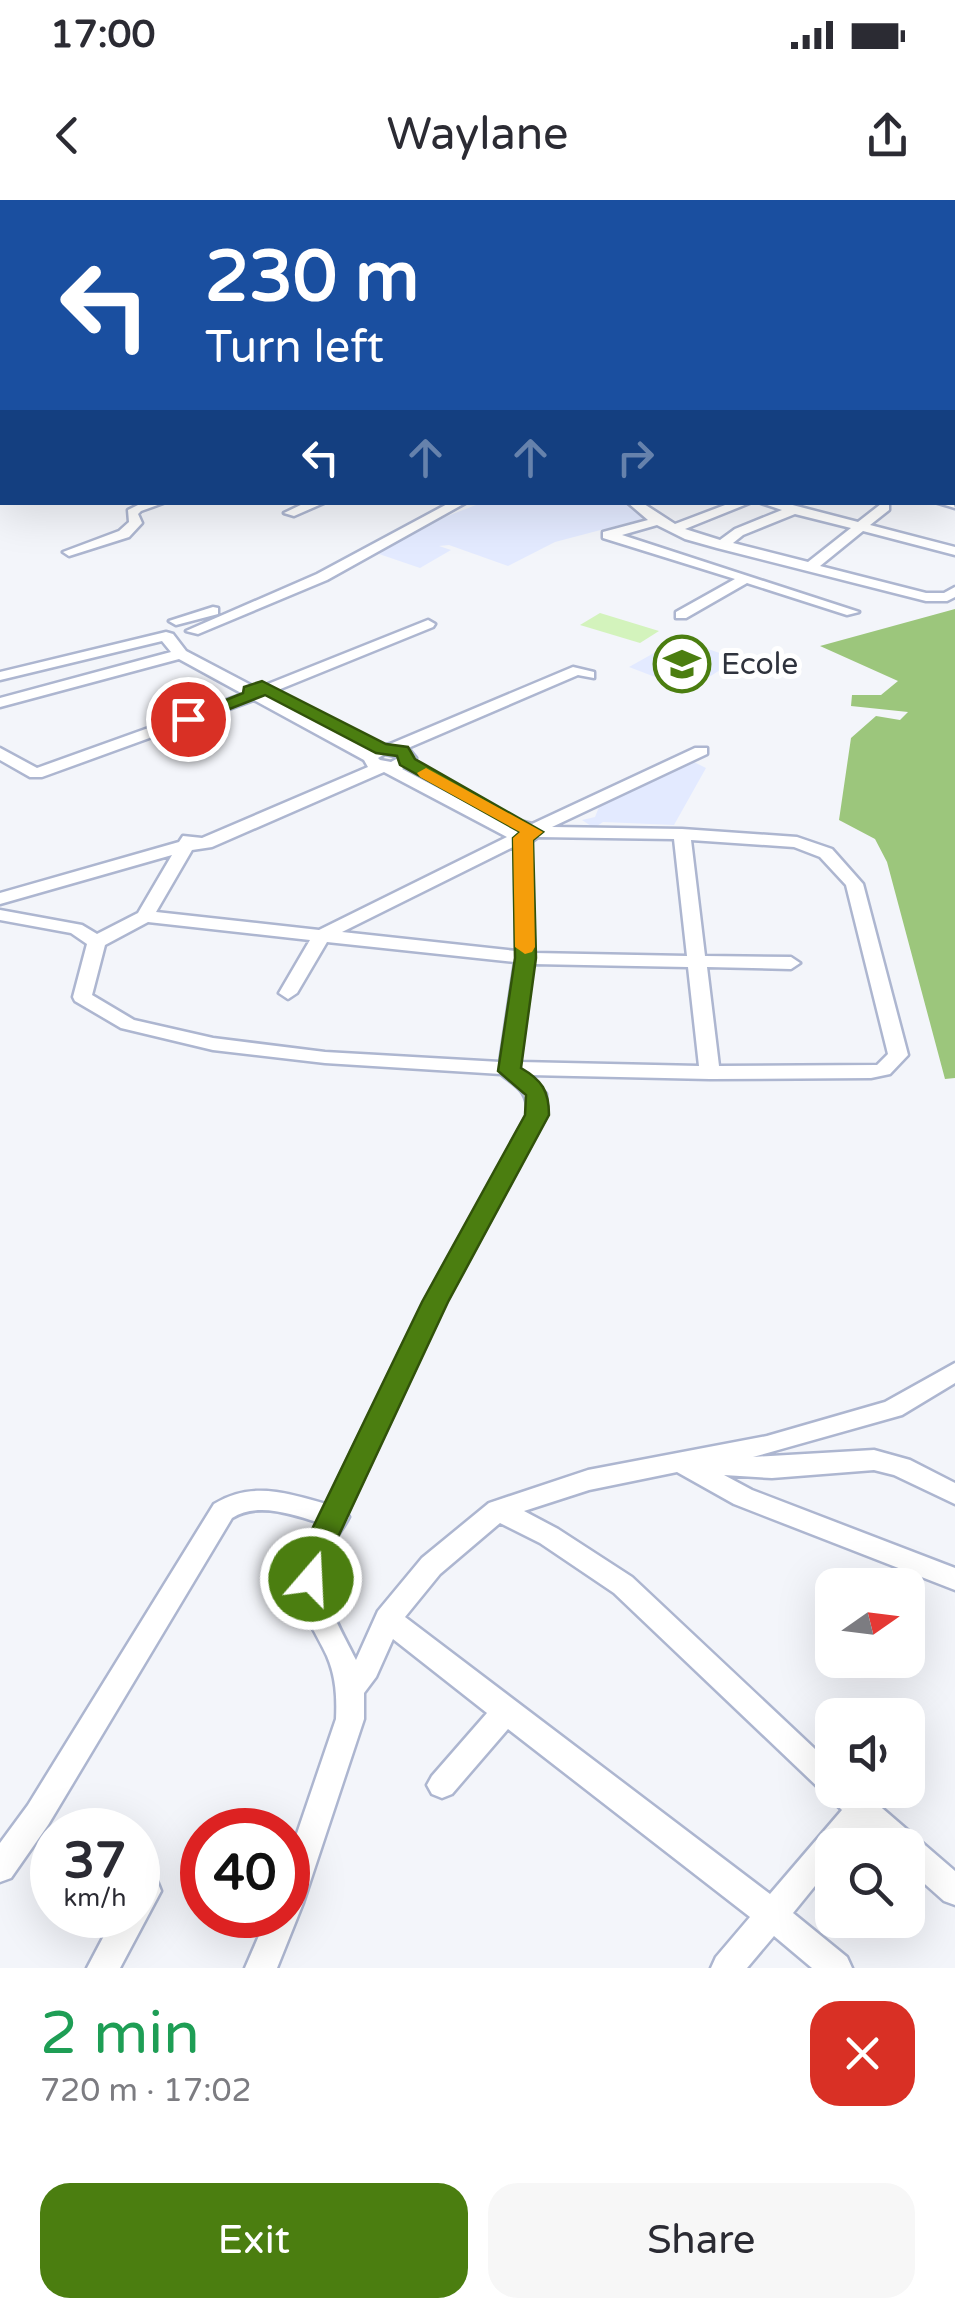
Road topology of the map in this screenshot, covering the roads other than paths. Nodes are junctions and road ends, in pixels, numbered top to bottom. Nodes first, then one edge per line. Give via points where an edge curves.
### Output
1 (148, 505) edge
2 (312, 505) edge
3 (435, 505) edge
4 (456, 505) edge
5 (637, 505) edge
6 (738, 505) edge
7 (772, 505) edge
8 (885, 507) dead end
9 (791, 512) junction
10 (290, 513) dead end
11 (658, 521) junction
12 (858, 528) junction
13 (674, 529) junction
14 (722, 545) junction
15 (69, 552) dead end
16 (955, 552) edge
17 (810, 567) junction
18 (745, 579) junction
19 (955, 592) edge
20 (852, 612) dead end
21 (681, 615) dead end
22 (428, 624) dead end
23 (174, 631) junction
24 (181, 654) junction
25 (0, 667) edge
26 (0, 676) edge
27 (261, 691) junction
28 (0, 702) edge
29 (701, 751) dead end
30 (0, 753) edge
31 (387, 758) junction
32 (524, 833) junction
33 (682, 834) junction
34 (184, 846) junction
35 (125, 863) junction
36 (166, 879) junction
37 (0, 899) edge
38 (0, 915) edge
39 (145, 916) junction
40 (322, 936) junction
41 (97, 942) junction
42 (525, 958) junction
43 (697, 961) junction
44 (791, 963) dead end
45 (288, 993) dead end
46 (509, 1071) junction
47 (710, 1073) junction
48 (955, 1372) edge
49 (678, 1462) junction
50 (955, 1494) edge
51 (498, 1510) junction
52 (336, 1517) junction
53 (955, 1579) edge
54 (388, 1618) junction
55 (352, 1688) junction
56 (504, 1713) junction
57 (815, 1767) edge
58 (442, 1785) dead end
59 (845, 1808) edge
60 (859, 1808) edge
61 (882, 1828) edge
62 (310, 1838) edge
63 (925, 1865) edge
64 (0, 1868) edge
65 (955, 1891) edge
66 (773, 1914) junction
67 (119, 1938) edge
68 (273, 1938) edge
69 (103, 1968) edge
70 (261, 1968) edge
71 (727, 1968) edge
72 (836, 1968) edge

1 - 15 street via 132,513 136,523 124,534
2 - 10 street
3 - 23 street via 293,583
4 - 23 street via 322,578
5 - 11 street
6 - 13 street
7 - 9 street
8 - 12 street
9 - 12 street
9 - 14 street
11 - 13 street
11 - 18 street via 608,535
12 - 16 street
12 - 17 street
13 - 14 street
14 - 17 street
17 - 19 street via 926,598
18 - 20 street
18 - 21 street
22 - 27 street
23 - 24 street via 171,646
23 - 25 street
23 - 26 street
23 - 27 street
24 - 27 street
24 - 28 street
27 - 30 street via 36,774
27 - 31 street
29 - 32 street
31 - 31 street via 589,675 578,670
31 - 32 street
31 - 34 street via 206,843
32 - 33 street
32 - 40 street
32 - 42 street
33 - 43 street
33 - 47 street via 797,842 830,857 854,884 898,1055 870,1072
34 - 35 street
34 - 36 street
35 - 36 street
35 - 37 street
36 - 39 street
38 - 41 street via 76,929
39 - 40 street
39 - 41 street
40 - 42 street
40 - 45 street
41 - 46 street via 82,997 118,1021 264,1050
42 - 43 street
42 - 46 street
43 - 44 street
43 - 47 street
46 - 47 street
46 - 52 street via 537,1094 537,1115 435,1302
48 - 49 street via 893,1409
49 - 50 street via 772,1468 874,1460
49 - 51 street via 588,1480
49 - 53 street via 743,1496
51 - 54 street via 431,1566
51 - 57 street via 623,1586
52 - 55 street via 316,1552 312,1589
52 - 64 street via 257,1499 223,1511
54 - 55 street
54 - 56 street
55 - 62 street via 350,1719
56 - 58 street
56 - 66 street
59 - 66 street
60 - 61 street
63 - 65 street
66 - 71 street
66 - 72 street
67 - 69 street
68 - 70 street

